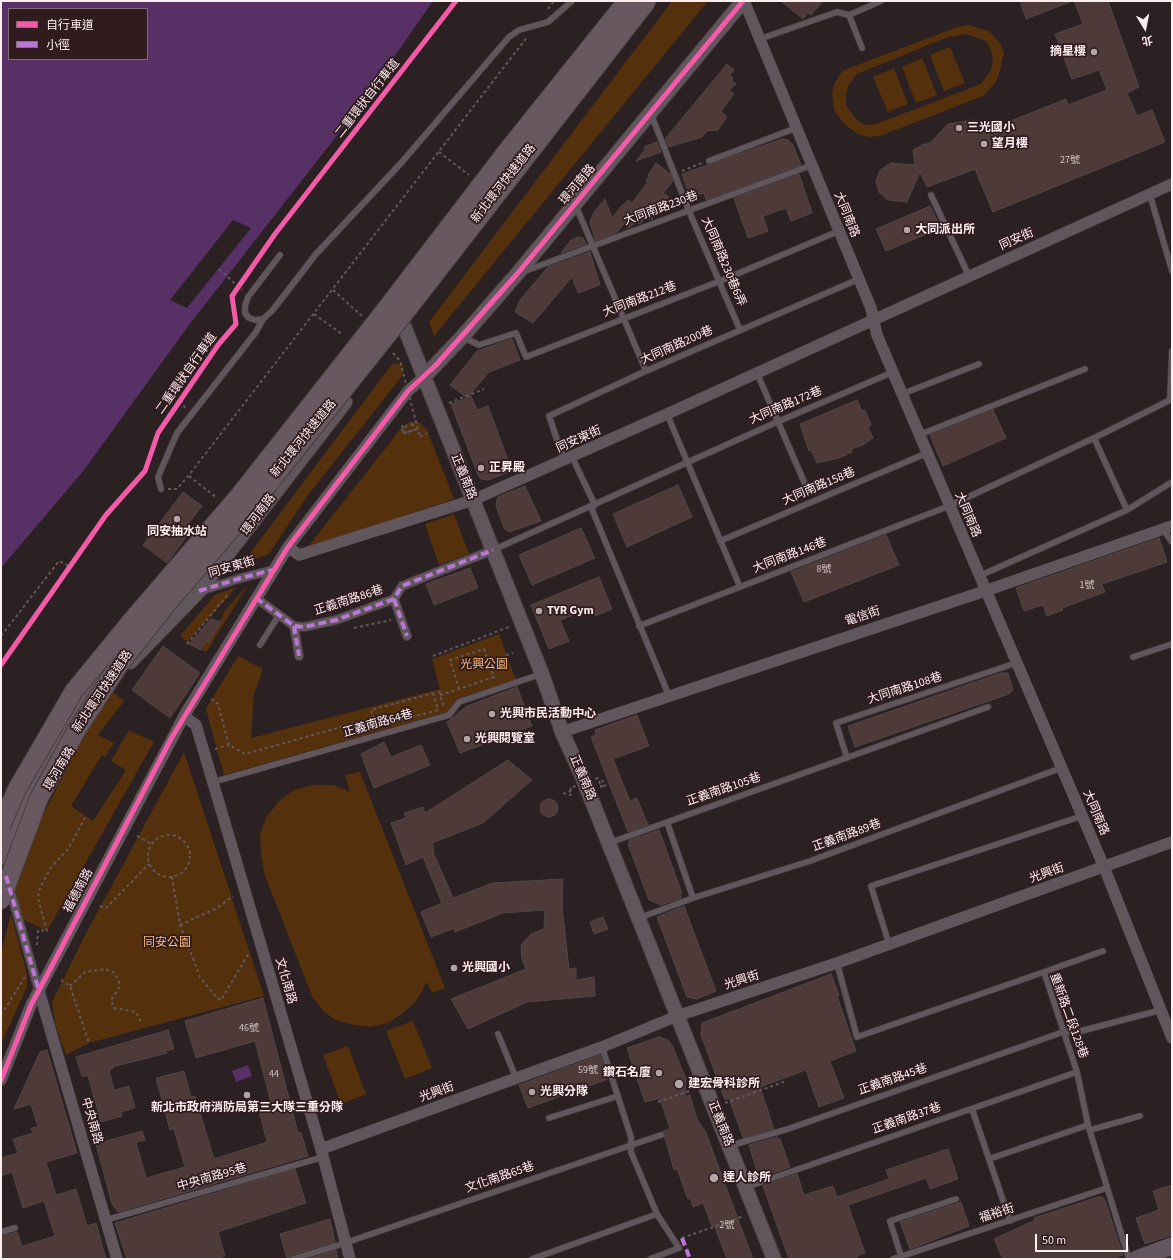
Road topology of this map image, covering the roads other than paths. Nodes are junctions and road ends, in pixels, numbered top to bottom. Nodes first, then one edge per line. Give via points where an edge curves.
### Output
1 (572, 1) edge
2 (626, 1) edge
3 (647, 1) edge
4 (656, 1) edge
5 (743, 1) edge
6 (881, 1) edge
7 (849, 15) junction
8 (760, 39) junction
9 (862, 48) dead end
10 (651, 112) junction
11 (796, 128) junction
12 (709, 161) road end
13 (812, 165) junction
14 (1172, 184) edge
15 (1150, 195) junction
16 (931, 196) dead end
17 (575, 204) junction
18 (689, 211) junction
19 (839, 231) junction
20 (593, 246) junction
21 (280, 255) dead end
22 (1172, 271) edge
23 (517, 274) junction
24 (969, 276) junction
25 (859, 279) junction
26 (720, 281) junction
27 (392, 297) junction
28 (263, 319) junction
29 (624, 319) junction
30 (874, 320) junction
31 (403, 325) junction
32 (740, 330) junction
33 (462, 337) junction
34 (1172, 351) edge
35 (979, 364) dead end
36 (1086, 369) dead end
37 (646, 371) junction
38 (893, 372) junction
39 (756, 374) junction
40 (424, 377) junction
41 (902, 394) junction
42 (1171, 399) edge
43 (667, 414) junction
44 (777, 422) junction
45 (919, 434) junction
46 (1094, 438) junction
47 (927, 453) junction
48 (568, 459) junction
49 (687, 462) junction
50 (1172, 482) edge
51 (805, 484) dead end
52 (161, 489) dead end
53 (473, 500) junction
54 (593, 506) junction
55 (949, 506) junction
56 (1127, 510) junction
57 (1167, 527) edge
58 (720, 541) junction
59 (1172, 542) edge
60 (288, 547) junction
61 (493, 550) junction
62 (193, 551) junction
63 (273, 570) junction
64 (979, 576) junction
65 (740, 587) junction
66 (199, 591) junction
67 (985, 591) junction
68 (256, 598) junction
69 (394, 599) junction
70 (280, 615) junction
71 (294, 626) junction
72 (639, 626) junction
73 (407, 636) dead end
74 (1172, 644) edge
75 (260, 645) dead end
76 (298, 656) dead end
77 (1133, 656) dead end
78 (1016, 664) junction
79 (542, 674) junction
80 (669, 696) junction
81 (988, 707) dead end
82 (184, 716) junction
83 (562, 732) junction
84 (848, 758) junction
85 (1061, 768) junction
86 (213, 782) junction
87 (1, 806) edge
88 (1082, 816) junction
89 (667, 822) junction
90 (1, 826) edge
91 (1172, 842) edge
92 (608, 843) junction
93 (1, 856) edge
94 (1104, 867) junction
95 (4, 882) edge
96 (693, 898) junction
97 (1, 900) edge
98 (639, 918) junction
99 (889, 944) junction
100 (1103, 952) dead end
101 (837, 963) junction
102 (1044, 972) junction
103 (39, 991) junction
104 (1161, 1010) junction
105 (677, 1016) junction
106 (1063, 1032) junction
107 (498, 1034) dead end
108 (1172, 1038) edge
109 (602, 1047) junction
110 (1077, 1072) junction
111 (516, 1078) junction
112 (1, 1080) edge
113 (618, 1096) junction
114 (972, 1108) junction
115 (1140, 1116) dead end
116 (549, 1118) dead end
117 (1089, 1127) junction
118 (661, 1135) dead end
119 (631, 1145) junction
120 (729, 1146) junction
121 (322, 1153) junction
122 (989, 1159) junction
123 (745, 1187) junction
124 (1107, 1188) junction
125 (956, 1199) dead end
126 (657, 1214) junction
127 (106, 1220) junction
128 (1010, 1221) junction
129 (15, 1228) dead end
130 (1, 1232) edge
131 (346, 1242) junction
132 (1172, 1246) edge
133 (901, 1256) junction
134 (117, 1259) edge
135 (293, 1259) edge
136 (350, 1259) edge
137 (532, 1259) edge
138 (650, 1259) edge
139 (774, 1259) edge
140 (893, 1259) edge
141 (1129, 1259) edge
142 (1137, 1259) edge

1 - 28 lane via 548,22 519,30 509,37 402,162 316,254
2 - 27 street
2 - 62 highway, 新北環河快速道路, bridge via 239,496
3 - 97 highway, 新北環河快速道路, bridge via 256,500 166,605 119,665 76,731 39,798
4 - 31 street, 環河南路 via 547,134
5 - 8 street, 大同南路
5 - 10 street, 環河南路
6 - 7 lane
7 - 8 lane via 837,12
7 - 9 lane
8 - 11 street, 大同南路
10 - 17 street, 環河南路
10 - 18 lane, 大同南路230巷6弄
11 - 12 lane
11 - 13 street, 大同南路
13 - 18 lane, 大同南路230巷
13 - 19 street, 大同南路
14 - 15 street, 同安街
15 - 22 lane
15 - 24 street, 同安街
16 - 24 lane
17 - 20 lane
17 - 23 street, 環河南路
18 - 20 lane, 大同南路230巷
18 - 26 lane, 大同南路230巷6弄
19 - 25 street, 大同南路
19 - 26 lane, 大同南路212巷
20 - 23 lane, 大同南路230巷
20 - 29 lane
21 - 28 lane via 248,297 245,306 245,313 249,318
23 - 33 street, 環河南路
24 - 30 street, 同安街
25 - 30 street, 大同南路
25 - 32 lane, 大同南路200巷
26 - 29 lane, 大同南路212巷
26 - 32 lane, 大同南路230巷6弄
27 - 31 street, 正義南路
27 - 87 street via 251,478 81,671 52,711
28 - 52 lane via 256,332 178,433 158,476
29 - 33 lane, 大同南路212巷 via 526,357 516,333 479,345
29 - 37 lane
30 - 38 street, 大同南路
30 - 39 street, 同安東街
31 - 40 street, 正義南路
31 - 66 street, 環河南路
32 - 37 lane, 大同南路200巷
33 - 40 street, 環河南路
34 - 42 lane
35 - 41 lane
36 - 45 lane
37 - 48 lane, 大同南路200巷 via 549,416
38 - 41 street, 大同南路
38 - 44 lane, 大同南路172巷
39 - 43 street, 同安東街
39 - 44 lane
40 - 53 street, 正義南路
40 - 60 street, 福德南路 via 408,391
41 - 45 street, 大同南路
42 - 46 lane, 大同南路146巷
43 - 48 street, 同安東街
43 - 49 lane
44 - 49 lane, 大同南路172巷
44 - 51 lane
45 - 47 street, 大同南路
46 - 55 lane, 大同南路146巷
46 - 56 lane
47 - 55 street, 大同南路
47 - 58 lane, 大同南路158巷
48 - 53 street, 同安東街
48 - 54 lane
49 - 54 lane, 大同南路172巷
49 - 58 lane
50 - 56 lane
53 - 60 street, 同安東街 via 299,555
53 - 61 street, 正義南路
54 - 61 lane, 大同南路172巷
54 - 72 lane
55 - 64 street, 大同南路
55 - 65 lane, 大同南路146巷
56 - 64 lane
57 - 59 lane
57 - 67 street, 電信街
58 - 65 lane
60 - 63 street, 福德南路
61 - 69 street, 正義南路86巷 via 402,586
61 - 79 street, 正義南路
62 - 90 highway, 新北環河快速道路, bridge via 74,691 17,789
62 - 93 highway, bridge via 158,603 86,694 20,807
63 - 66 street, 同安東街
63 - 68 street, 福德南路
64 - 67 street, 大同南路
65 - 72 lane, 大同南路146巷
66 - 95 street, 環河南路 via 113,679 30,820
67 - 78 street, 大同南路
67 - 80 street, 電信街
68 - 70 street
68 - 82 street, 福德南路
69 - 71 street, 正義南路86巷 via 336,620 304,627
69 - 73 street
70 - 71 street
70 - 75 lane
71 - 76 street
72 - 80 lane
74 - 77 lane
78 - 84 lane, 大同南路108巷 via 836,723
78 - 85 street, 大同南路
79 - 83 street, 正義南路
79 - 86 lane, 正義南路64巷 via 459,702 449,715
80 - 83 street, 電信街
81 - 84 lane, 正義南路105巷
82 - 86 street, 文化南路 via 196,725
82 - 103 street, 福德南路
83 - 92 street, 正義南路
84 - 89 lane, 正義南路105巷
85 - 88 street, 大同南路
85 - 96 lane, 正義南路89巷 via 810,861
86 - 121 street, 文化南路
88 - 94 street, 大同南路
88 - 99 lane via 871,886
89 - 92 lane, 正義南路105巷
89 - 96 lane
91 - 94 street, 光興街
92 - 98 street, 正義南路
94 - 99 street, 光興街
94 - 104 street, 大同南路
95 - 103 street
96 - 98 lane, 正義南路89巷
98 - 105 street, 正義南路
99 - 101 street, 光興街
100 - 102 lane
101 - 102 lane, 重新路二段128巷 via 857,1037
101 - 105 street, 光興街
102 - 106 lane, 重新路二段128巷
103 - 112 street, 福德南路
103 - 127 street, 中央南路
104 - 106 lane, 正義南路45巷 via 1081,1031
104 - 108 street, 大同南路
105 - 109 street, 光興街
105 - 120 street, 正義南路
106 - 110 lane, 重新路二段128巷
106 - 120 lane, 正義南路45巷 via 788,1129
107 - 111 lane
109 - 111 street, 光興街
109 - 113 lane
110 - 114 lane, 正義南路37巷
110 - 117 lane, 重新路二段128巷
111 - 121 street, 光興街
113 - 116 lane
113 - 119 lane
114 - 122 lane
114 - 123 lane, 正義南路37巷
115 - 117 lane
117 - 122 lane
117 - 124 lane, 重新路二段128巷
118 - 119 lane, 文化南路65巷
119 - 126 lane via 631,1152
119 - 131 lane, 文化南路65巷
120 - 123 street, 正義南路
121 - 127 lane, 中央南路95巷
121 - 131 street, 文化南路
122 - 128 lane
123 - 139 street, 正義南路
124 - 128 lane, 福裕街
124 - 141 lane, 重新路二段128巷
125 - 133 lane via 890,1221
126 - 137 lane
126 - 138 lane via 679,1248
127 - 134 street, 中央南路
128 - 133 lane, 福裕街
129 - 130 lane
131 - 135 lane, 文化南路65巷
131 - 136 street, 文化南路
132 - 142 main road
133 - 140 lane, 福裕街

